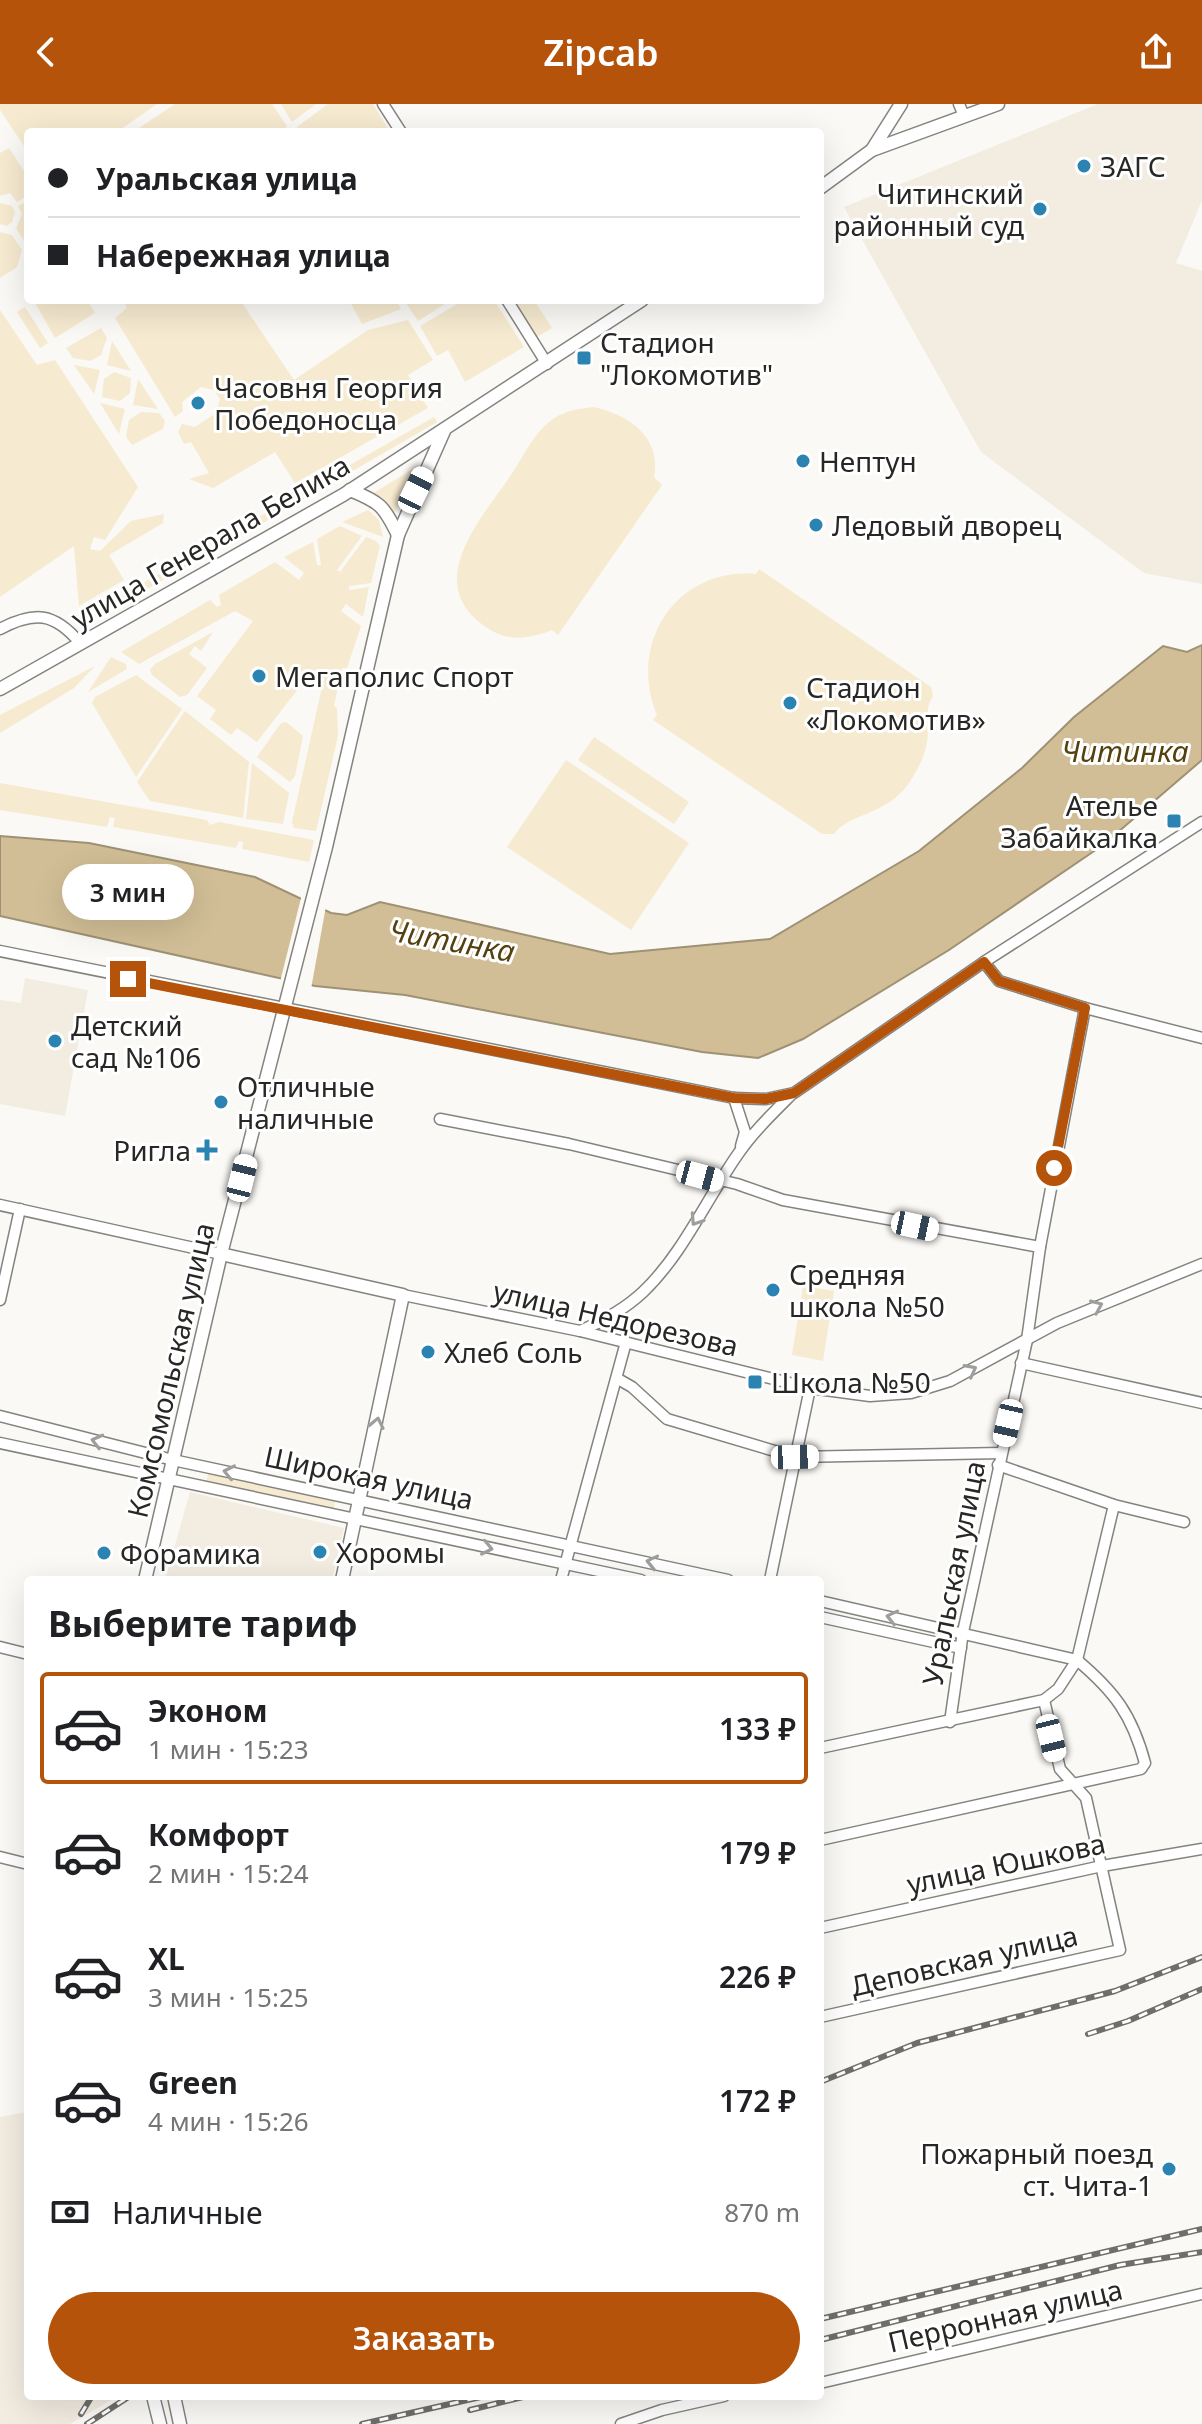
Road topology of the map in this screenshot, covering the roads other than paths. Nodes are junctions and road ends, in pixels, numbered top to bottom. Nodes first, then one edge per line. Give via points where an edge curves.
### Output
1 (383, 104) edge
2 (901, 104) edge
3 (990, 105) edge
4 (961, 110) edge
5 (398, 128) edge
6 (872, 150) junction
7 (824, 185) edge
8 (510, 304) edge
9 (636, 304) edge
10 (547, 364) junction
11 (444, 431) junction
12 (350, 490) junction
13 (398, 535) junction
14 (0, 629) edge
15 (80, 643) junction
16 (0, 689) edge
17 (1202, 822) edge
18 (0, 951) edge
19 (984, 962) junction
20 (286, 1004) junction
21 (1085, 1008) junction
22 (1202, 1038) edge
23 (794, 1093) junction
24 (734, 1098) junction
25 (440, 1119) dead end
26 (739, 1153) junction
27 (721, 1181) junction
28 (0, 1205) edge
29 (20, 1209) junction
30 (1040, 1247) junction
31 (221, 1254) junction
32 (1202, 1264) edge
33 (403, 1295) junction
34 (0, 1300) edge
35 (580, 1331) junction
36 (1027, 1340) junction
37 (626, 1342) junction
38 (1021, 1363) junction
39 (618, 1379) junction
40 (810, 1388) junction
41 (1202, 1403) edge
42 (0, 1416) edge
43 (0, 1443) edge
44 (1001, 1453) junction
45 (795, 1457) junction
46 (173, 1460) junction
47 (998, 1465) junction
48 (167, 1482) junction
49 (361, 1499) junction
50 (1114, 1505) junction
51 (356, 1520) junction
52 (1184, 1522) dead end
53 (570, 1543) junction
54 (565, 1564) junction
55 (146, 1576) edge
56 (343, 1576) edge
57 (562, 1576) edge
58 (622, 1576) edge
59 (711, 1576) edge
60 (771, 1576) edge
61 (824, 1602) edge
62 (824, 1618) edge
63 (963, 1632) junction
64 (0, 1647) edge
65 (961, 1648) junction
66 (24, 1653) edge
67 (1077, 1660) junction
68 (1044, 1700) junction
69 (950, 1722) junction
70 (824, 1747) edge
71 (1072, 1785) junction
72 (824, 1839) edge
73 (1202, 1849) edge
74 (0, 1857) edge
75 (24, 1863) edge
76 (1102, 1866) junction
77 (824, 1927) edge
78 (824, 2016) edge
79 (1201, 2294) edge
80 (824, 2382) edge
81 (154, 2400) edge
82 (175, 2400) edge
83 (706, 2400) edge
84 (160, 2424) edge
85 (180, 2424) edge
86 (621, 2424) edge

1 - 5 street
2 - 6 main road
3 - 4 main road
4 - 6 main road
6 - 7 main road
8 - 10 street
9 - 10 main road, улица Генерала Белика
10 - 11 main road, улица Генерала Белика
11 - 12 main road, улица Генерала Белика
11 - 13 main road, Комсомольская улица
12 - 13 main road via 377,501
12 - 15 main road, улица Генерала Белика
13 - 20 main road, Комсомольская улица
14 - 15 street via 24,616 56,620
15 - 16 main road, улица Генерала Белика
17 - 19 street
18 - 20 street
19 - 21 street via 999,981
19 - 23 street
20 - 24 street
20 - 31 main road, Комсомольская улица
21 - 22 street
21 - 30 street, Уральская улица
23 - 24 street
23 - 26 street
24 - 26 street via 745,1132
25 - 27 street
26 - 27 street
27 - 30 street via 783,1200
27 -> 35 street via 644,1291
28 - 29 street, улица Недорезова
29 - 31 street, улица Недорезова
29 - 34 street
30 - 36 street, Уральская улица
31 - 33 main road, улица Недорезова
31 - 46 main road, Комсомольская улица
36 -> 32 street, улица Недорезова
33 - 35 street, улица Недорезова
49 -> 33 main road
35 - 37 street, улица Недорезова
36 - 38 street, Уральская улица
40 -> 36 street, улица Недорезова via 870,1396 911,1393 950,1381
37 - 39 street
37 - 40 street, улица Недорезова
38 - 41 street
38 - 44 street, Уральская улица
39 - 45 street via 667,1419
39 - 53 street
40 - 45 street
46 -> 42 street, Широкая улица
43 - 48 street, Широкая улица
44 - 45 street
44 - 47 street, Уральская улица
45 - 60 street
46 - 48 main road, Комсомольская улица
49 -> 46 street, Широкая улица
47 - 50 street
47 - 63 street, Уральская улица
48 - 51 street, Широкая улица
48 - 55 main road, Комсомольская улица
49 - 51 main road
49 - 53 street, Широкая улица
50 - 52 street
50 - 67 street
51 -> 54 street, Широкая улица
51 - 56 main road
53 - 54 street
59 -> 53 street, Широкая улица
54 - 57 street
54 - 58 street, Широкая улица
63 -> 61 street
62 - 65 street
63 - 65 street, Уральская улица
63 - 67 street
64 - 66 street
65 - 69 street, Уральская улица
67 - 68 street
67 - 71 street via 1105,1684 1134,1724 1144,1767
68 - 69 street
68 - 71 street via 1056,1759
69 - 70 street
71 - 72 street
71 - 76 street via 1086,1798
73 - 76 street, улица Юшкова
74 - 75 street
76 - 77 street, улица Юшкова
76 - 78 street, Деповская улица via 1120,1950
79 - 80 street, Перронная улица
81 - 84 main road
82 - 85 main road
83 - 86 street

